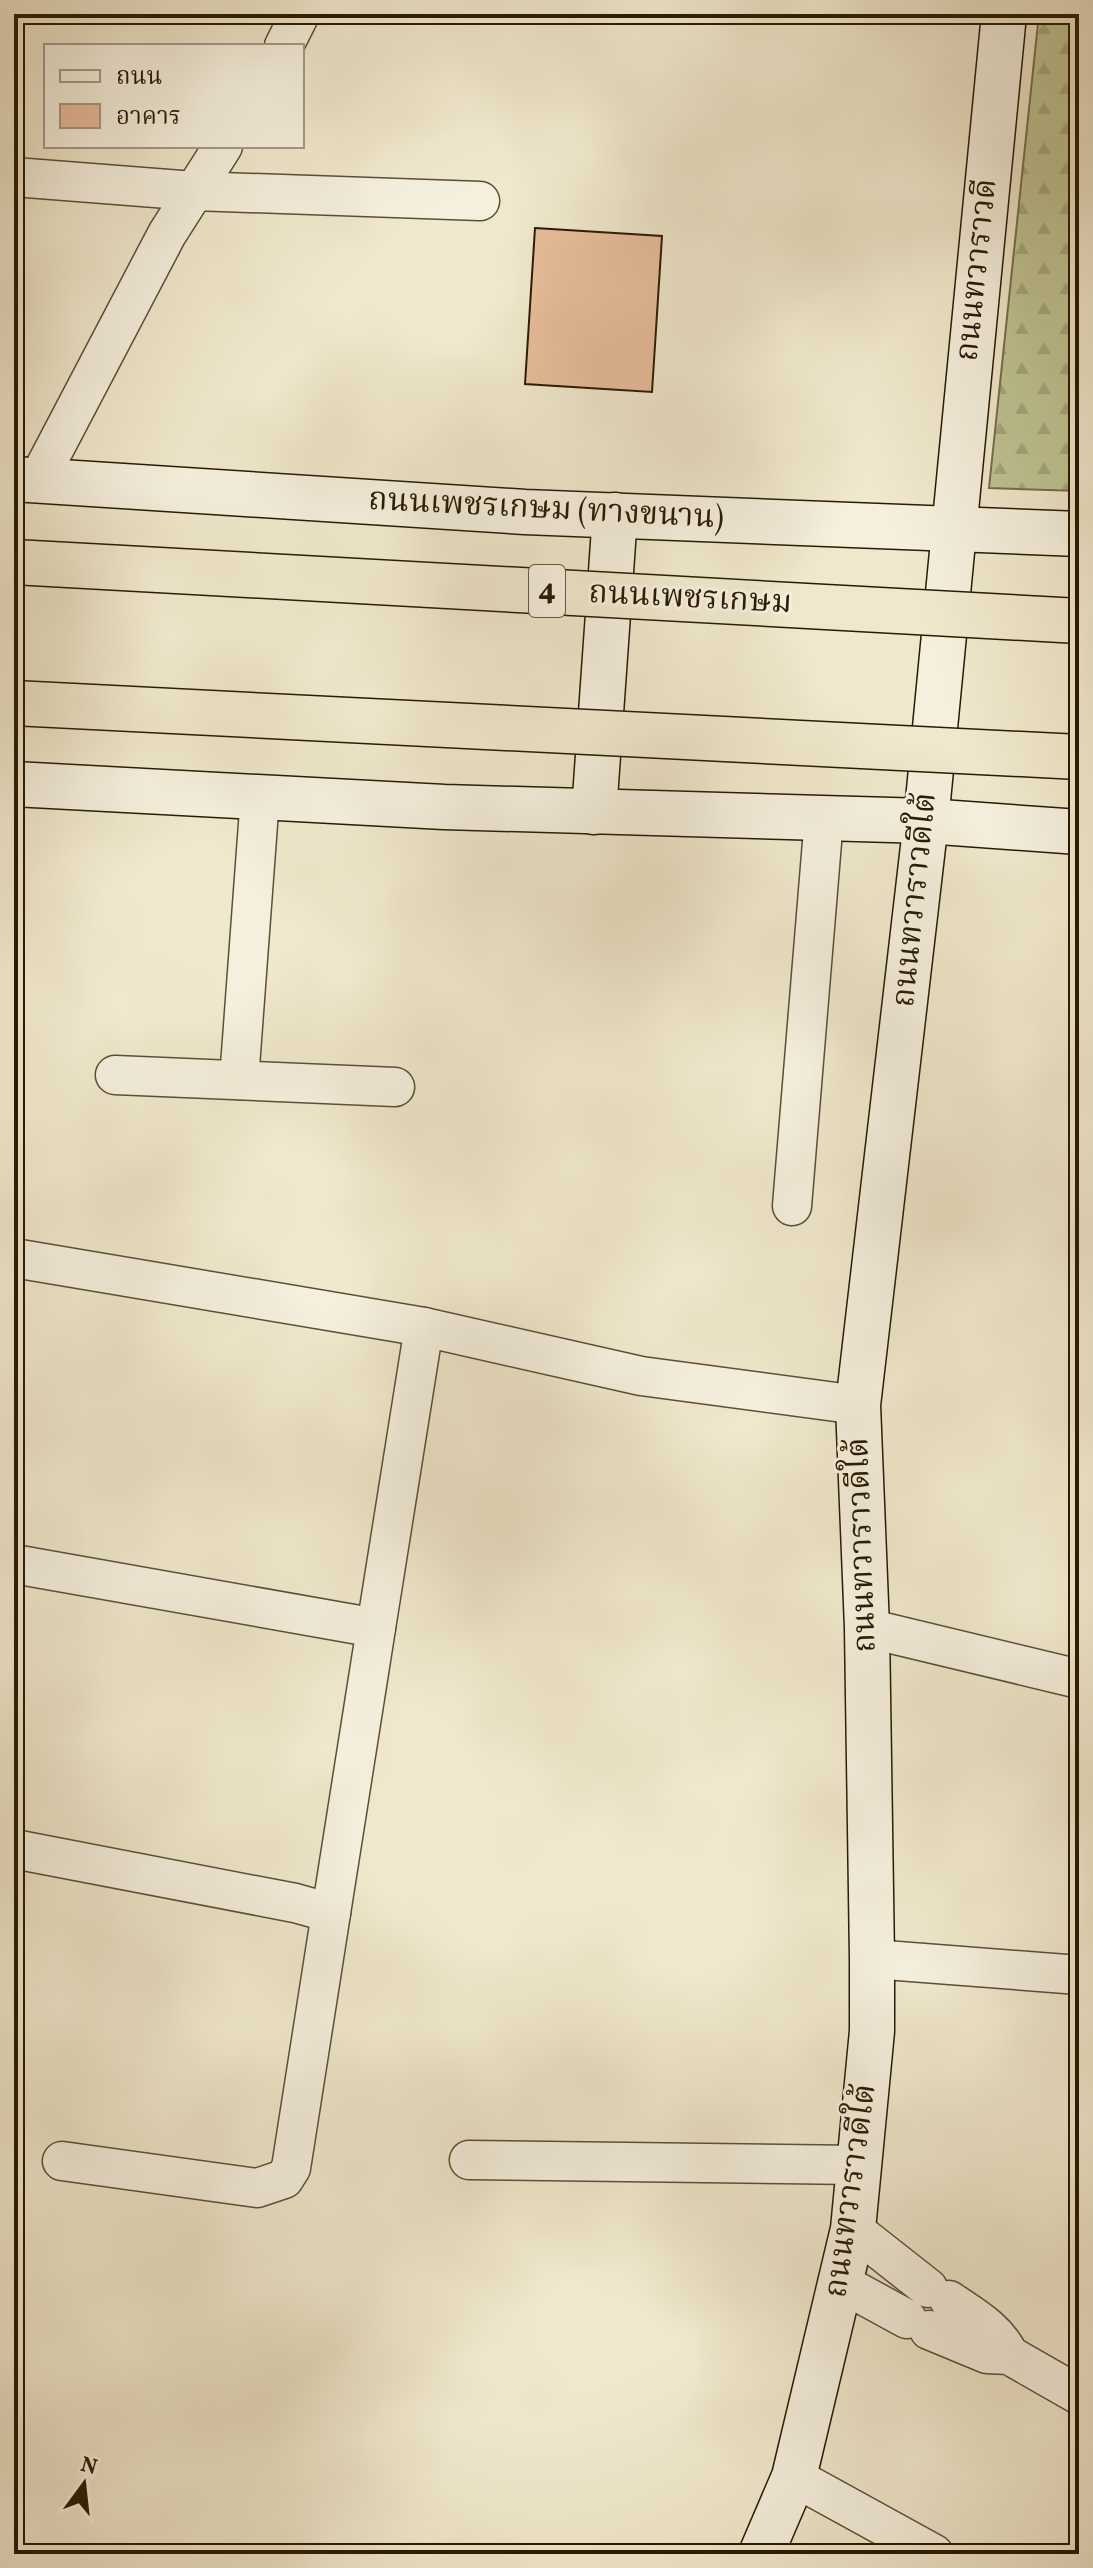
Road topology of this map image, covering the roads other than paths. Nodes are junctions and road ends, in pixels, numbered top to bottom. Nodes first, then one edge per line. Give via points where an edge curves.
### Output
1 (300, 14) edge
2 (1004, 14) edge
3 (285, 44) edge
4 (222, 148) edge
5 (14, 177) edge
6 (194, 191) junction
7 (480, 201) dead end
8 (26, 480) edge
9 (615, 515) junction
10 (953, 527) junction
11 (1079, 534) edge
12 (14, 562) edge
13 (1079, 621) edge
14 (14, 703) edge
15 (1079, 757) edge
16 (14, 784) edge
17 (260, 797) junction
18 (594, 812) junction
19 (824, 818) junction
20 (926, 821) junction
21 (1079, 832) edge
22 (115, 1075) dead end
23 (239, 1080) junction
24 (395, 1087) dead end
25 (792, 1206) dead end
26 (14, 1258) edge
27 (424, 1327) junction
28 (858, 1405) junction
29 (14, 1564) edge
30 (376, 1628) junction
31 (867, 1628) junction
32 (1079, 1679) edge
33 (14, 1849) edge
34 (331, 1913) junction
35 (872, 1959) junction
36 (1079, 1975) edge
37 (469, 2160) dead end
38 (62, 2161) dead end
39 (859, 2165) junction
40 (853, 2229) junction
41 (843, 2284) junction
42 (928, 2309) junction
43 (1079, 2395) edge
44 (794, 2477) junction
45 (761, 2554) edge
46 (934, 2554) edge

1 - 3 street
2 - 10 street, ถนนทวาราวดี
4 - 6 street
5 - 6 street
6 - 7 street
6 - 8 street
8 - 9 street, ถนนเพชรเกษม (ทางขนาน)
9 - 10 street, ถนนเพชรเกษม (ทางขนาน)
9 - 18 street
10 - 11 street, ถนนเพชรเกษม (ทางขนาน)
10 - 20 street, ถนนทวาราวดีใต้
12 - 13 highway, ถนนเพชรเกษม / 4, bridge
14 - 15 highway, bridge
16 - 17 street
17 - 18 street
17 - 23 street
18 - 19 street
19 - 20 street
19 - 25 street
20 - 21 street
20 - 28 street, ถนนทวาราวดีใต้
22 - 23 street
23 - 24 street
26 - 27 street
27 - 28 street via 641,1376
27 - 30 street
28 - 31 street, ถนนทวาราวดีใต้
29 - 30 street
30 - 34 street
31 - 32 street
31 - 35 street, ถนนทวาราวดีใต้
33 - 34 street
34 - 38 street via 291,2168 284,2179 257,2188
35 - 36 street
35 - 39 street, ถนนทวาราวดีใต้ via 872,2031
37 - 39 street
39 - 40 street, ถนนทวาราวดีใต้
40 - 41 street, ถนนทวาราวดีใต้
40 - 42 street
41 - 42 street
41 - 44 street, ถนนทวาราวดีใต้
42 - 43 street via 987,2354 1009,2355
44 - 45 street, ถนนทวาราวดีใต้
44 - 46 street

